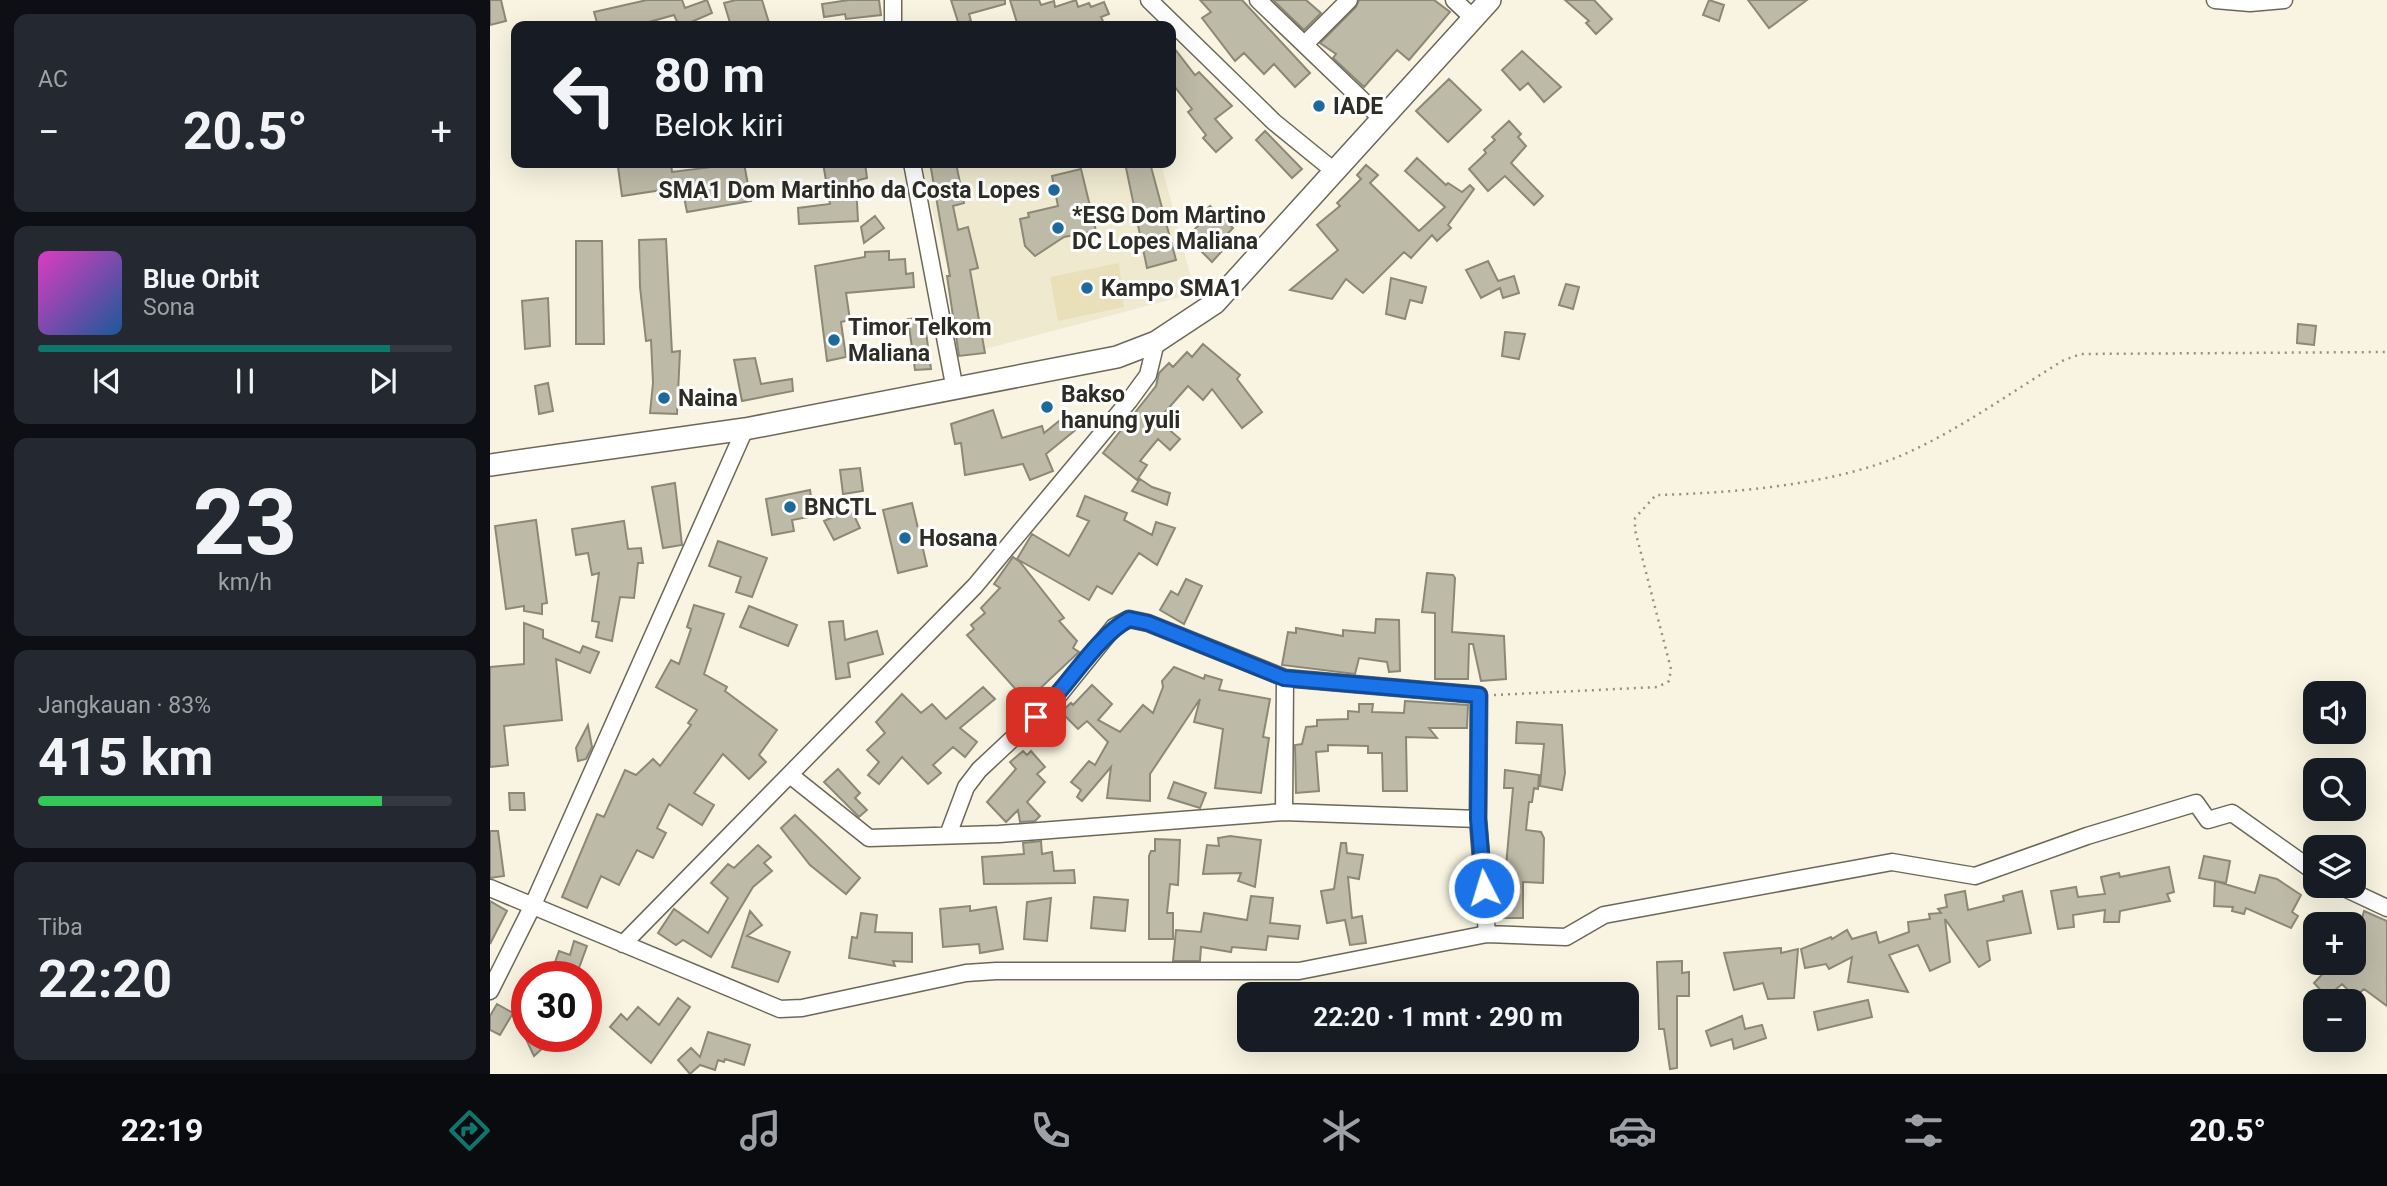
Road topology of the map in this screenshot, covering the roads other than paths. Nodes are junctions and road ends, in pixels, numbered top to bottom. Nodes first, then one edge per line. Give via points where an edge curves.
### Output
1 (893, 0) edge
2 (1149, 0) edge
3 (1258, 0) edge
4 (1349, 0) edge
5 (1454, 0) edge
6 (1490, 0) edge
7 (2215, 0) edge
8 (2284, 0) edge
9 (1473, 18) junction
10 (893, 21) edge
11 (1171, 21) edge
12 (1176, 26) edge
13 (1304, 44) junction
14 (1382, 119) junction
15 (913, 168) edge
16 (1333, 170) junction
17 (1156, 342) junction
18 (955, 390) junction
19 (745, 429) junction
20 (490, 465) edge
21 (1284, 678) junction
22 (790, 775) junction
23 (1284, 812) junction
24 (1478, 819) junction
25 (948, 835) junction
26 (2303, 863) edge
27 (490, 888) edge
28 (2366, 898) edge
29 (532, 908) junction
30 (2387, 908) edge
31 (1488, 934) junction
32 (624, 944) junction
33 (490, 991) edge

1 - 10 street
2 - 11 street
3 - 13 street
4 - 13 street
5 - 9 street
6 - 9 main road
7 - 8 street
9 - 14 main road
12 - 16 street via 1274,121
13 - 14 street
14 - 16 main road
15 - 18 street
16 - 17 main road via 1215,303
17 - 18 main road via 1117,357
17 - 22 street via 1148,375 1129,401 975,586
18 - 19 main road
19 - 20 main road
19 - 29 street
21 - 23 street
21 - 24 street via 1479,695
21 - 25 street via 1129,619 1114,627 1059,695 979,770 966,787
22 - 25 street via 869,838
22 - 32 street
23 - 24 street
23 - 25 street
24 - 31 street
26 - 31 street via 2232,813 2208,820 2196,803 2087,835 1975,876 1892,862 1604,915 1566,937
27 - 29 street
28 - 30 street
29 - 32 street
29 - 33 street
31 - 32 street via 1299,971 966,973 780,1009

